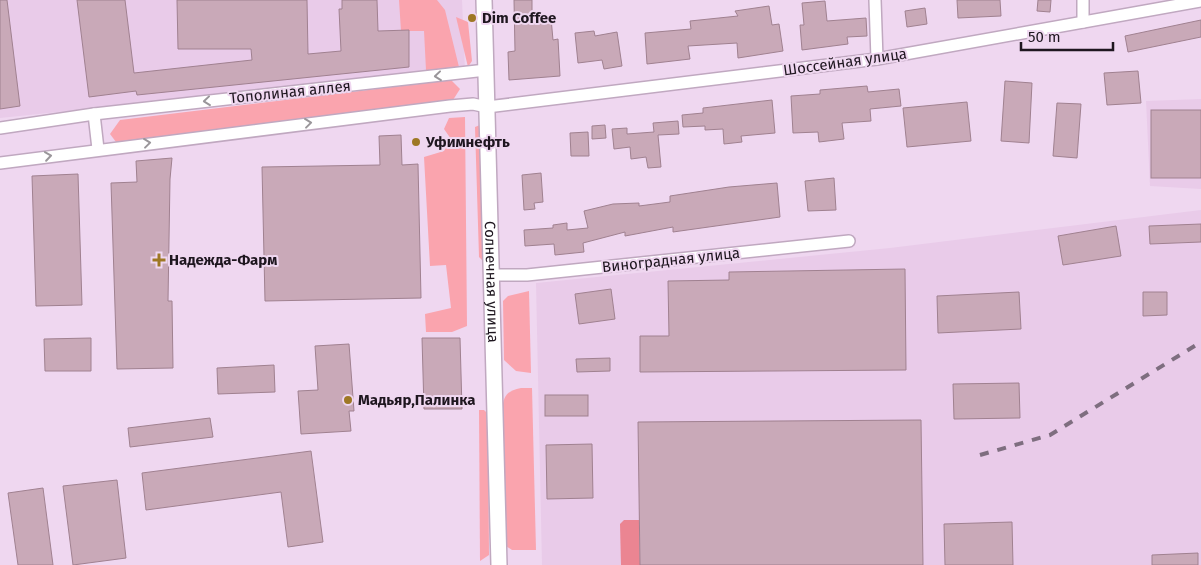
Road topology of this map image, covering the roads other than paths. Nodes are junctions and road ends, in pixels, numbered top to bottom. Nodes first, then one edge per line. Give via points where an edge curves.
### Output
1 (484, 0) edge
2 (875, 0) edge
3 (1083, 0) edge
4 (1201, 0) edge
5 (1082, 22) junction
6 (877, 59) junction
7 (486, 70) junction
8 (487, 106) junction
9 (94, 114) junction
10 (0, 128) edge
11 (98, 148) junction
12 (0, 163) edge
13 (849, 241) dead end
14 (493, 275) junction
15 (499, 565) edge

1 - 7 main road, Солнечная улица
2 - 6 street
3 - 5 street
4 - 5 street, Шоссейная улица
5 - 6 street, Шоссейная улица
6 - 8 street, Шоссейная улица
7 - 8 main road, Солнечная улица
7 -> 9 street, Тополиная аллея
11 -> 8 street via 450,106
8 - 14 main road, Солнечная улица
9 - 10 street, Тополиная аллея
9 - 11 street
12 -> 11 street
13 - 14 street, Виноградная улица via 527,275
14 - 15 main road, Солнечная улица

